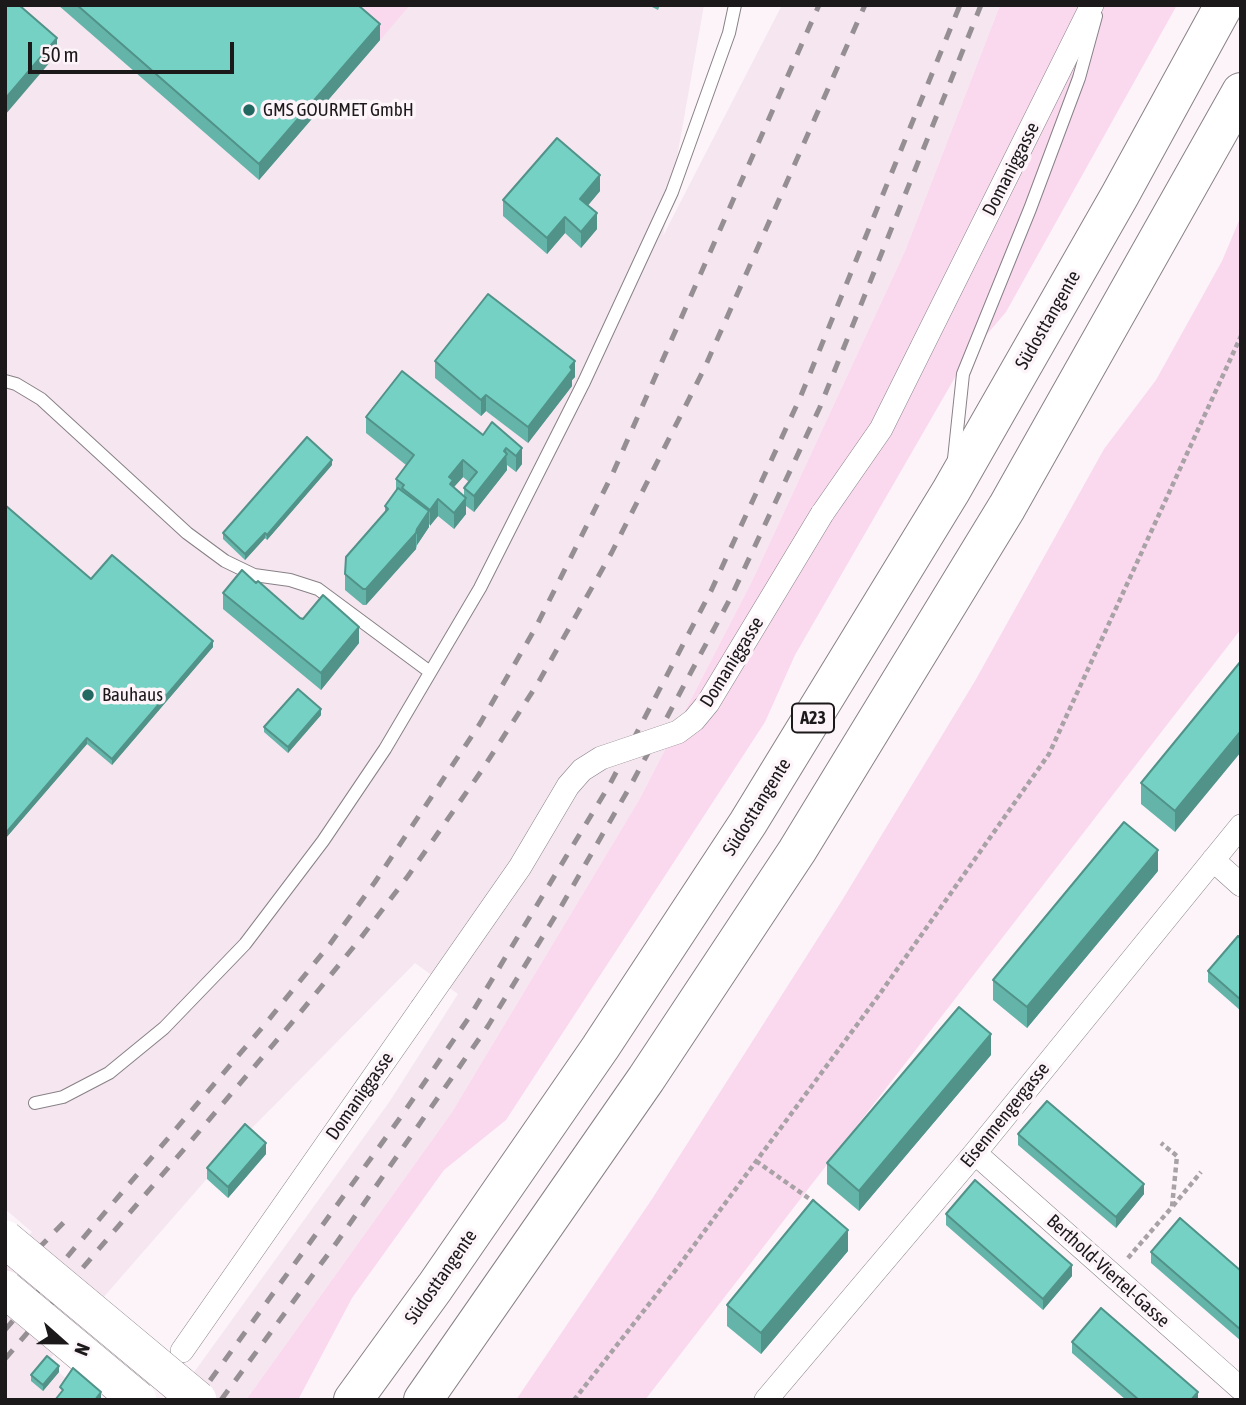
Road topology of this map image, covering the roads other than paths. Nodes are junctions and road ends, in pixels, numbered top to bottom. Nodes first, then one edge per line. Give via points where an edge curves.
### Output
1 (735, 5) edge
2 (1092, 5) edge
3 (1099, 5) edge
4 (1224, 5) edge
5 (1241, 92) edge
6 (5, 381) edge
7 (951, 491) junction
8 (430, 672) junction
9 (1241, 826) edge
10 (1213, 859) junction
11 (1241, 885) edge
12 (35, 1103) dead end
13 (975, 1153) junction
14 (5, 1239) edge
15 (5, 1289) edge
16 (182, 1351) joint
17 (1241, 1389) edge
18 (149, 1393) edge
19 (198, 1400) edge
20 (353, 1400) edge
21 (423, 1400) edge
22 (766, 1400) edge

1 - 8 lane via 672,192 538,474 480,588
2 - 16 street, Domaniggasse, bridge via 881,429 821,514 708,703 678,732 601,758 568,786 520,867
3 - 7 lane via 1079,78 1031,209 963,374
4 - 7 highway, Südosttangente / A23
5 - 21 highway via 1007,507 804,840 646,1079
6 - 8 lane via 41,400 187,533 225,561 254,575 318,589
7 - 20 highway, Südosttangente / A23 via 733,845 600,1048
8 - 12 lane via 323,841 245,944 164,1028 109,1073 63,1097
9 - 10 street, Eisenmengergasse
10 - 11 street
10 - 13 street, Eisenmengergasse
13 - 17 street, Berthold-Viertel-Gasse
13 - 22 street, Eisenmengergasse
14 - 19 main road, bridge
15 - 18 main road, bridge
16 - 18 lane, Domaniggasse

